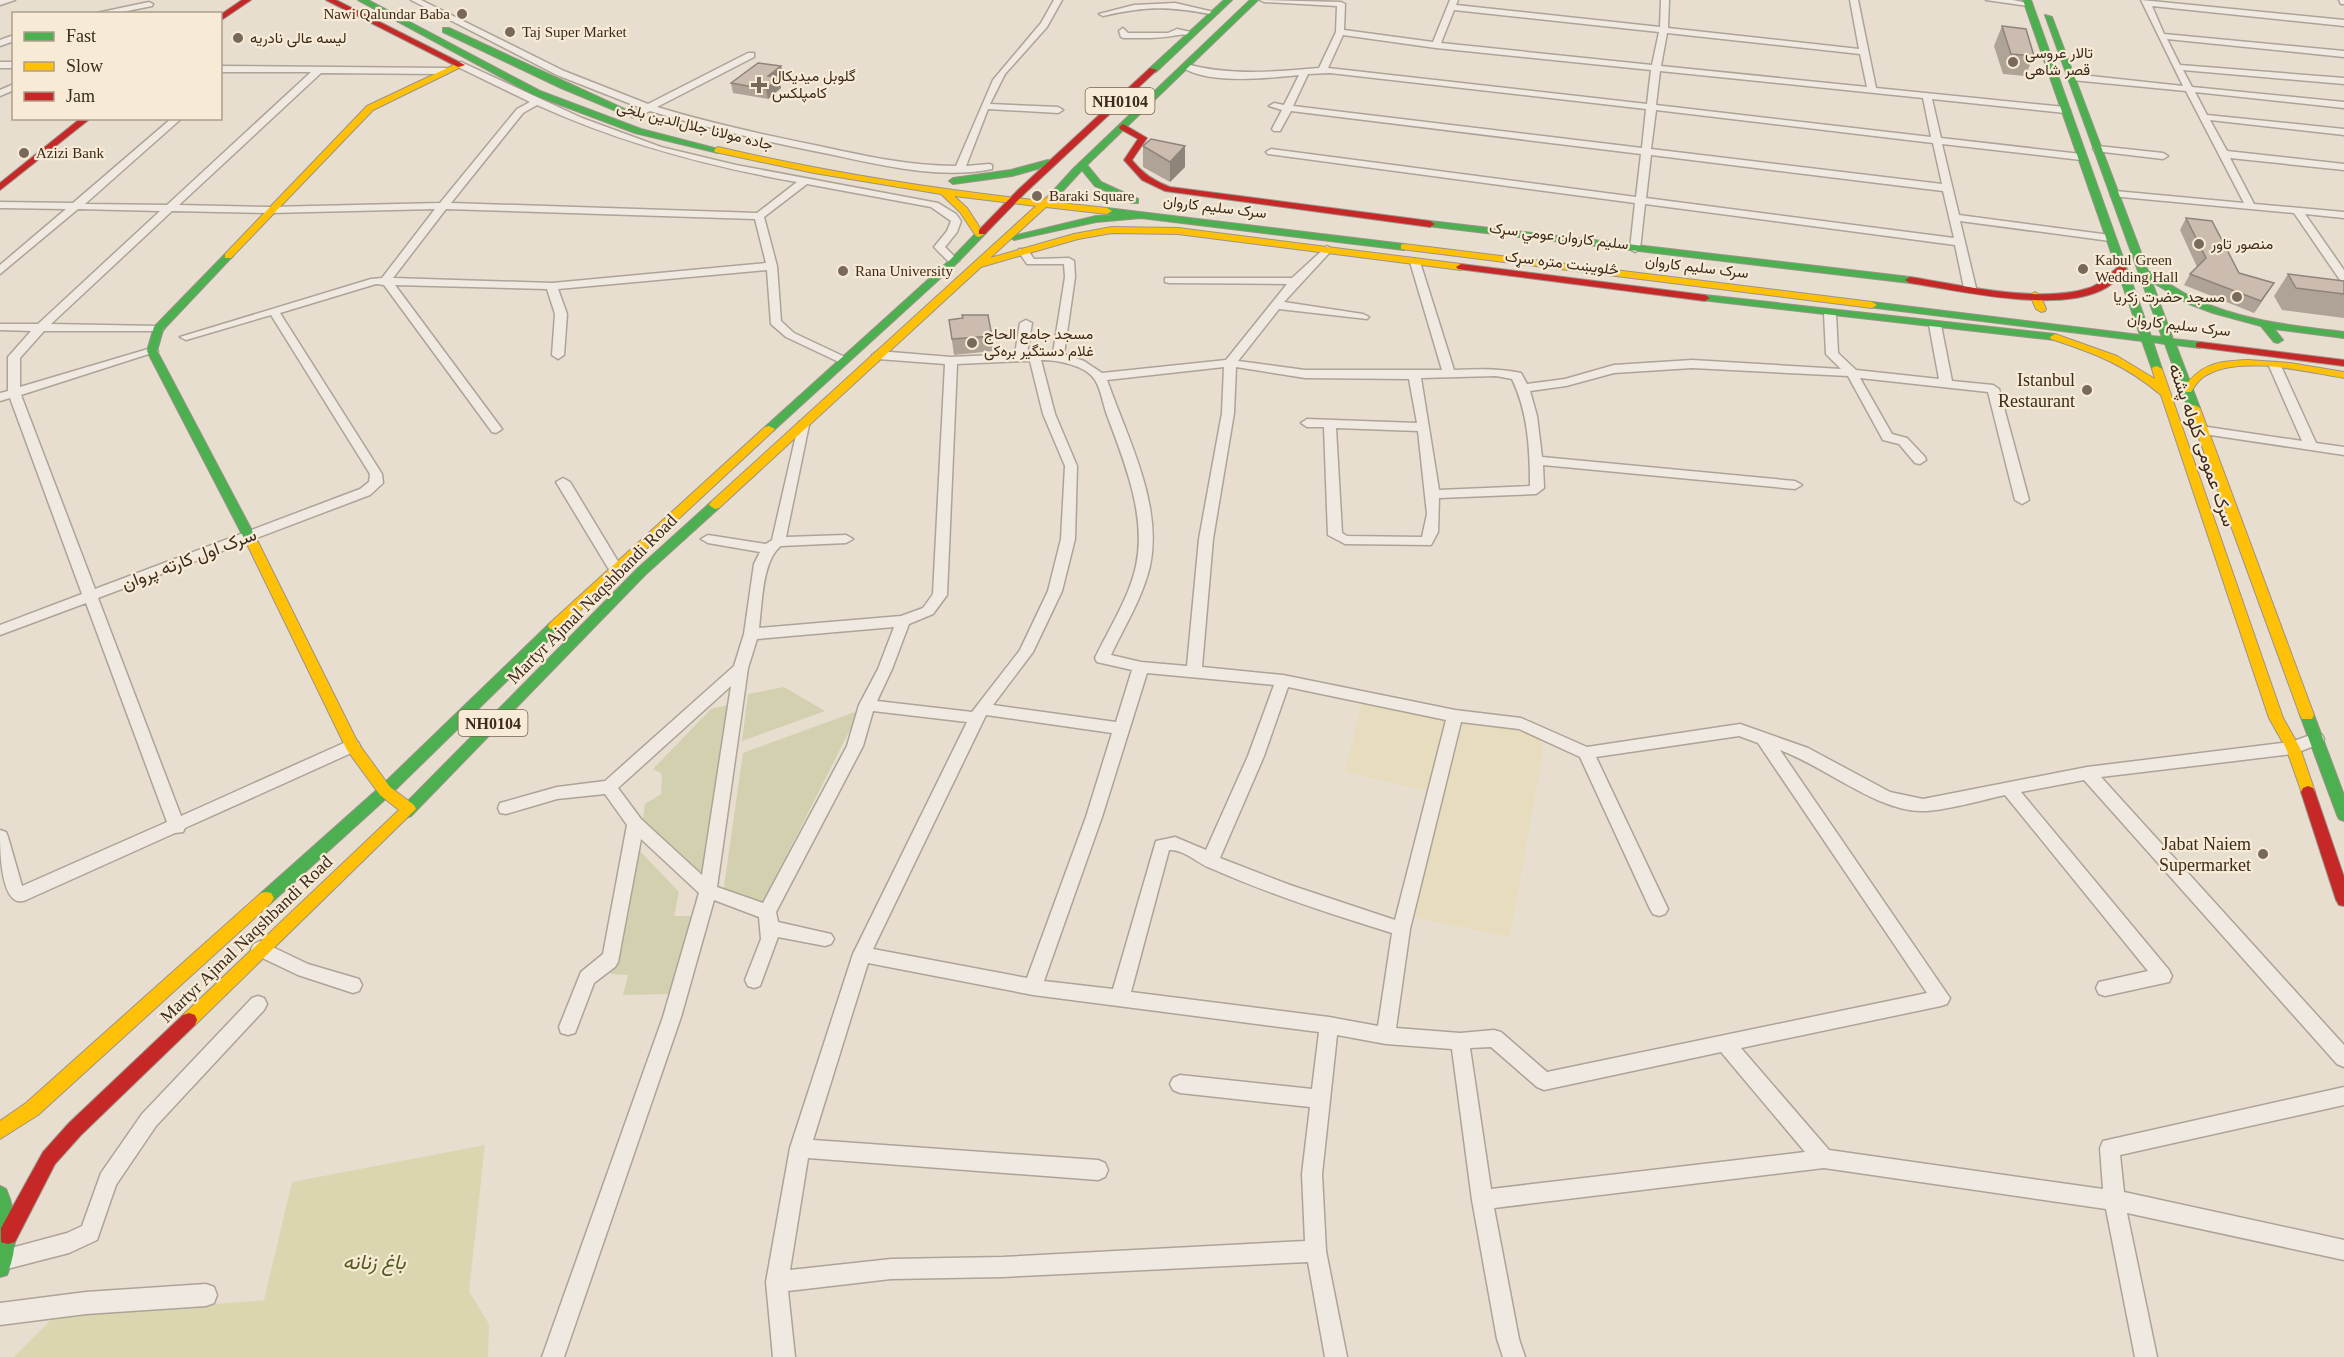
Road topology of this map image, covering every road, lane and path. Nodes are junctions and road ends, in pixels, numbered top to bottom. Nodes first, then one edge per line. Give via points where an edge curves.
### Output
1 (11, 0) edge
2 (247, 0) edge
3 (330, 0) edge
4 (362, 0) edge
5 (387, 0) edge
6 (1058, 0) edge
7 (1228, 0) edge
8 (1254, 0) edge
9 (1264, 0) edge
10 (1665, 0) edge
11 (1854, 0) edge
12 (1990, 0) edge
13 (421, 1) edge
14 (2032, 1) edge
15 (2146, 1) edge
16 (151, 2) edge
17 (0, 3) edge
18 (1453, 4) edge
19 (105, 12) edge
20 (139, 12) edge
21 (1214, 13) junction
22 (1102, 14) dead end
23 (222, 18) edge
24 (2344, 23) edge
25 (1664, 29) junction
26 (1123, 31) dead end
27 (1340, 32) junction
28 (1192, 33) junction
29 (2161, 36) junction
30 (1436, 45) junction
31 (1866, 52) junction
32 (2344, 54) edge
33 (751, 55) dead end
34 (460, 66) junction
35 (1186, 66) junction
36 (1656, 67) junction
37 (2177, 67) junction
38 (222, 69) edge
39 (234, 69) junction
40 (1323, 69) junction
41 (446, 71) junction
42 (317, 72) junction
43 (1304, 74) junction
44 (2072, 77) junction
45 (222, 79) edge
46 (2344, 81) edge
47 (1872, 90) junction
48 (2189, 91) junction
49 (1927, 96) junction
50 (536, 102) junction
51 (2344, 105) edge
52 (985, 106) junction
53 (1274, 106) dead end
54 (648, 108) junction
55 (1290, 108) junction
56 (1651, 108) junction
57 (1058, 110) dead end
58 (2065, 110) junction
59 (635, 115) junction
60 (2204, 117) junction
61 (84, 120) edge
62 (176, 120) edge
63 (1123, 127) junction
64 (1277, 129) dead end
65 (2344, 132) edge
66 (1937, 141) junction
67 (2098, 149) junction
68 (1271, 152) dead end
69 (1646, 152) junction
70 (2224, 154) junction
71 (2163, 156) dead end
72 (2081, 157) junction
73 (1055, 161) junction
74 (1083, 165) junction
75 (989, 167) dead end
76 (2344, 167) edge
77 (805, 181) junction
78 (952, 181) junction
79 (902, 185) junction
80 (0, 187) edge
81 (1947, 188) junction
82 (1022, 190) junction
83 (1056, 194) junction
84 (2115, 194) junction
85 (890, 195) junction
86 (1135, 201) junction
87 (1640, 201) junction
88 (1012, 202) junction
89 (0, 205) edge
90 (1046, 205) junction
91 (2250, 205) junction
92 (443, 206) junction
93 (76, 208) junction
94 (169, 209) junction
95 (270, 210) junction
96 (2297, 211) junction
97 (1142, 215) junction
98 (2344, 215) edge
99 (759, 216) junction
100 (1954, 217) junction
101 (979, 234) junction
102 (1010, 238) junction
103 (2110, 238) junction
104 (1960, 242) junction
105 (1327, 249) junction
106 (1635, 249) junction
107 (1023, 251) junction
108 (954, 261) junction
109 (1415, 262) junction
110 (981, 264) junction
111 (772, 266) junction
112 (2123, 268) junction
113 (0, 271) edge
114 (2144, 272) junction
115 (2344, 278) edge
116 (386, 280) junction
117 (1169, 280) dead end
118 (1295, 281) junction
119 (552, 286) junction
120 (1970, 288) junction
121 (1278, 305) junction
122 (2043, 305) junction
123 (274, 313) junction
124 (1830, 313) junction
125 (1363, 317) dead end
126 (2120, 319) dead end
127 (2142, 322) junction
128 (1026, 323) dead end
129 (1935, 325) junction
130 (2169, 325) junction
131 (42, 326) junction
132 (2265, 326) junction
133 (0, 327) edge
134 (158, 329) junction
135 (2051, 331) junction
136 (2344, 335) edge
137 (186, 337) dead end
138 (2255, 337) dead end
139 (2148, 338) junction
140 (2278, 340) junction
141 (2170, 341) junction
142 (2344, 347) edge
143 (152, 351) junction
144 (558, 355) dead end
145 (878, 356) junction
146 (1058, 356) junction
147 (2287, 356) junction
148 (1027, 359) junction
149 (843, 360) junction
150 (951, 361) junction
151 (1230, 363) junction
152 (2344, 363) edge
153 (2275, 366) junction
154 (1852, 373) junction
155 (1449, 374) junction
156 (1414, 375) junction
157 (2344, 375) edge
158 (1100, 377) junction
159 (1946, 382) junction
160 (1524, 388) junction
161 (2187, 390) junction
162 (14, 393) junction
163 (2164, 393) junction
164 (0, 397) edge
165 (1307, 423) dead end
166 (1330, 424) junction
167 (803, 425) junction
168 (1422, 427) junction
169 (496, 429) dead end
170 (2201, 430) junction
171 (2311, 446) junction
172 (2344, 451) edge
173 (1538, 460) junction
174 (1920, 460) dead end
175 (563, 482) dead end
176 (1795, 485) dead end
177 (1434, 494) junction
178 (2022, 500) dead end
179 (249, 536) junction
180 (708, 539) dead end
181 (846, 539) dead end
182 (773, 546) junction
183 (615, 568) junction
184 (91, 597) junction
185 (903, 621) junction
186 (0, 630) edge
187 (751, 634) junction
188 (1141, 667) junction
189 (741, 668) junction
190 (1194, 673) junction
191 (1283, 680) junction
192 (867, 705) junction
193 (979, 713) junction
194 (1455, 716) junction
195 (1123, 729) junction
196 (1764, 739) junction
197 (2316, 739) junction
198 (352, 746) junction
199 (2293, 748) junction
200 (1586, 753) junction
201 (2087, 773) junction
202 (609, 787) junction
203 (2009, 789) junction
204 (2338, 789) edge
205 (385, 791) junction
206 (506, 808) dead end
207 (409, 809) junction
208 (2344, 816) edge
209 (635, 824) junction
210 (177, 827) junction
211 (0, 837) edge
212 (1210, 861) junction
213 (708, 891) junction
214 (2344, 900) edge
215 (1659, 909) dead end
216 (770, 920) junction
217 (1401, 929) junction
218 (825, 939) dead end
219 (260, 949) junction
220 (862, 954) junction
221 (754, 980) dead end
222 (353, 985) dead end
223 (1033, 987) junction
224 (2105, 988) dead end
225 (1120, 998) junction
226 (258, 1004) dead end
227 (1329, 1025) junction
228 (568, 1027) dead end
229 (1386, 1036) junction
230 (1460, 1041) junction
231 (1726, 1045) junction
232 (2344, 1058) edge
233 (1180, 1084) dead end
234 (2344, 1096) edge
235 (1320, 1099) junction
236 (0, 1131) edge
237 (800, 1148) junction
238 (1824, 1159) junction
239 (1098, 1170) dead end
240 (0, 1195) edge
241 (1482, 1200) junction
242 (2114, 1200) junction
243 (8, 1235) junction
244 (2344, 1250) edge
245 (1316, 1251) junction
246 (2, 1264) edge
247 (777, 1282) junction
248 (206, 1295) dead end
249 (0, 1314) edge
250 (553, 1357) edge
251 (784, 1357) edge
252 (1336, 1357) edge
253 (1514, 1357) edge
254 (2146, 1357) edge

1 - 17 street
2 - 23 main road
3 - 34 main road
4 - 79 main road, جاده مولانا جلال‌الدین بلخی via 537,93 590,115 703,148
5 - 59 main road, جاده مولانا جلال‌الدین بلخی via 564,86
6 - 52 street via 1044,26 998,78
7 - 21 main road, NH0104
8 - 35 main road, NH0104
9 - 27 street via 1341,4
10 - 25 street
11 - 31 street
12 - 14 street
13 - 54 street via 559,71
14 - 44 main road, سرک عمومی کلوله پشته
14 - 58 main road, سرک عمومی کلوله پشته
15 - 24 street
15 - 29 street
16 - 19 street
16 - 20 street
18 - 25 street
18 - 30 street
21 - 22 street via 1175,5 1134,7
21 - 28 main road, NH0104
25 - 31 street
25 - 36 street
26 - 28 street via 1124,35
27 - 30 street
27 - 40 street
28 - 73 main road, NH0104
29 - 32 street
29 - 37 street
30 - 36 street
31 - 47 street
33 - 54 street
34 - 41 main road
34 - 50 street
35 - 43 street via 1216,74
35 - 63 main road, NH0104
36 - 47 street
36 - 56 street
37 - 46 street
37 - 48 street
38 - 39 street
39 - 42 street
39 - 45 street
40 - 43 street
40 - 56 street
41 - 42 street
41 - 95 main road via 370,108
42 - 94 street
43 - 55 street
44 - 48 street
44 - 67 main road, سرک عمومی کلوله پشته
47 - 49 street
48 - 51 street
48 - 60 street
49 - 58 street
49 - 66 street
50 - 77 street via 638,142
50 - 92 street via 520,111
52 - 57 street
52 - 78 street via 972,145
53 - 55 street
54 - 59 street
54 - 78 street
55 - 64 street
55 - 69 street
56 - 66 street
56 - 69 street
58 - 72 main road, سرک عمومی کلوله پشته
59 - 78 main road, جاده مولانا جلال‌الدین بلخی via 755,148
60 - 65 street
60 - 70 street
61 - 80 main road
62 - 93 street
63 - 74 main road, NH0104
63 - 106 main road, څلویښت متره سړک via 1143,138 1128,160 1133,169 1167,189
66 - 72 street
66 - 81 street
67 - 71 street
67 - 84 main road, سرک عمومی کلوله پشته
68 - 87 street
69 - 81 street
69 - 87 street
70 - 76 street
70 - 91 street
72 - 103 main road, سرک عمومی کلوله پشته
73 - 78 main road via 1012,173
73 - 82 main road, NH0104
74 - 83 main road, NH0104
74 - 86 main road via 1097,183
75 - 78 street
77 - 85 street
77 - 99 street
78 - 79 main road, جاده مولانا جلال‌الدین بلخی
78 - 82 main road, جاده مولانا جلال‌الدین بلخی
78 - 88 main road, جاده مولانا جلال‌الدین بلخی
78 - 101 main road
79 - 85 street
81 - 100 street
82 - 83 main road, جاده مولانا جلال‌الدین بلخی
82 - 88 main road, NH0104
83 - 86 main road, سلیم کاروان عومي سړک
83 - 90 main road, Martyr Ajmal Naqshbandi Road / NH0104
84 - 91 street
84 - 114 main road, سرک عمومی کلوله پشته
85 - 108 street via 934,205 952,216 956,221 952,232 939,247
86 - 122 main road, سلیم کاروان عومي سړک
87 - 104 street
87 - 106 street
88 - 90 main road, جاده مولانا جلال‌الدین بلخی
88 - 101 main road, Martyr Ajmal Naqshbandi Road / NH0104
89 - 93 street
90 - 97 main road, سرک سلیم کاروان
90 - 102 main road, Martyr Ajmal Naqshbandi Road / NH0104
91 - 96 street
92 - 95 street
92 - 99 street
92 - 116 street
93 - 94 street
93 - 113 street
94 - 95 street
94 - 131 street
95 - 134 main road
96 - 98 street
96 - 115 street
97 - 102 main road via 1096,219
97 - 135 main road, سرک سلیم کاروان
99 - 111 street
100 - 103 street
100 - 104 street
101 - 108 main road, Martyr Ajmal Naqshbandi Road / NH0104
102 - 110 main road, Martyr Ajmal Naqshbandi Road / NH0104
103 - 112 main road, سرک عمومی کلوله پشته
104 - 120 street
105 - 107 main road, څلویښت متره سړک via 1178,231 1112,230
105 - 109 main road, څلویښت متره سړک
105 - 118 street
106 - 120 main road, څلویښت متره سړک
107 - 110 main road, څلویښت متره سړک
107 - 146 street via 1031,262 1069,261
108 - 149 main road, Martyr Ajmal Naqshbandi Road / NH0104
109 - 124 main road, څلویښت متره سړک
109 - 155 street
110 - 145 main road, Martyr Ajmal Naqshbandi Road / NH0104
111 - 119 street
111 - 149 street via 775,322 790,335
112 - 122 main road, څلویښت متره سړک via 2107,285
112 - 127 main road, سرک عمومی کلوله پشته
114 - 130 main road, سرک عمومی کلوله پشته
114 - 132 main road via 2194,306
116 - 119 street
116 - 123 street
116 - 169 street
117 - 118 street
118 - 121 street
119 - 144 street via 561,314
120 - 122 main road, څلویښت متره سړک
121 - 125 street
121 - 151 street
123 - 137 street
123 - 179 street, سرک اول کارته پروان via 376,474 376,483 365,492
124 - 129 main road, څلویښت متره سړک
124 - 154 street via 1832,354
126 - 127 main road
127 - 130 main road
127 - 139 main road, سرک عمومی کلوله پشته
128 - 148 street
129 - 135 main road, څلویښت متره سړک
129 - 159 street
130 - 141 main road, سرک عمومی کلوله پشته
131 - 133 street
131 - 134 street
131 - 162 street via 14,357
132 - 136 main road
132 - 140 main road
134 - 143 main road
135 - 139 main road, سرک سلیم کاروان
135 - 163 main road, څلویښت متره سړک via 2112,355 2149,378
138 - 140 main road
139 - 141 main road, سرک سلیم کاروان
139 - 163 main road, سرک عمومی کلوله پشته
140 - 142 main road
141 - 147 main road, سرک سلیم کاروان
141 - 161 main road, سرک عمومی کلوله پشته
143 - 162 street
143 - 179 main road
145 - 150 street
145 - 167 main road, Martyr Ajmal Naqshbandi Road / NH0104
146 - 148 street
146 - 158 street
147 - 152 main road, سرک سلیم کاروان
147 - 153 main road
148 - 150 street
148 - 193 street via 1071,466 1068,539 1055,591 1026,652
149 - 183 main road, Martyr Ajmal Naqshbandi Road / NH0104
150 - 185 street via 940,596 928,611
151 - 156 street via 1305,374
151 - 158 street
151 - 190 street
153 - 157 main road
153 - 161 main road via 2234,364 2208,370
153 - 171 street
154 - 159 street
154 - 160 street via 1692,364 1614,369
154 - 174 street via 1887,437 1903,441
155 - 156 street
155 - 160 street via 1509,373 1517,376
156 - 168 street
158 - 188 street via 1140,494 1147,536 1142,567 1102,658
159 - 178 street via 1993,389
160 - 173 street
161 - 170 main road, سرک عمومی کلوله پشته
162 - 164 street
162 - 184 street
163 - 199 main road, سرک عمومی کلوله پشته via 2276,718
165 - 166 street
166 - 168 street
166 - 177 street via 1335,535 1345,540 1426,542 1432,531
167 - 182 street
167 - 207 main road, Martyr Ajmal Naqshbandi Road / NH0104 via 641,572
168 - 177 street
170 - 171 street
170 - 197 main road, سرک عمومی کلوله پشته
171 - 172 street
173 - 176 street
173 - 177 street via 1537,488 1531,491
175 - 183 street
179 - 184 street, سرک اول کارته پروان
179 - 198 main road
180 - 182 street
181 - 182 street
182 - 187 street via 761,564
183 - 205 main road, Martyr Ajmal Naqshbandi Road / NH0104
184 - 186 street, سرک اول کارته پروان
184 - 210 street
185 - 187 street
185 - 192 street
187 - 189 street
188 - 190 street
188 - 195 street
189 - 202 street
189 - 213 street
190 - 191 street
191 - 194 street
191 - 212 street via 1256,756
192 - 193 street
192 - 216 street via 855,746
193 - 195 street
193 - 220 street
194 - 200 street via 1521,724
194 - 217 street
195 - 223 street
196 - 200 street via 1740,730
196 - 203 street via 1802,752 1886,797 1923,806
196 - 231 street via 1941,998
197 - 199 street
197 - 204 main road, سرک عمومی کلوله پشته
198 - 205 main road
198 - 210 street
199 - 201 street
199 - 214 main road, سرک عمومی کلوله پشته
200 - 215 street
201 - 203 street
201 - 232 street
202 - 206 street via 557,793
202 - 209 street
203 - 224 street via 2163,976
204 - 208 main road, سرک عمومی کلوله پشته
205 - 207 main road
205 - 236 main road, Martyr Ajmal Naqshbandi Road / NH0104 via 32,1109
207 - 219 main road, Martyr Ajmal Naqshbandi Road / NH0104
209 - 213 street
209 - 228 street via 612,954 609,962 587,978
210 - 211 street via 20,895 13,889
212 - 217 street via 1283,892
212 - 225 street via 1177,842 1162,846
213 - 216 street
213 - 250 street via 672,1017
216 - 218 street
216 - 221 street via 768,946
217 - 229 street
219 - 222 street via 304,970
219 - 243 main road, Martyr Ajmal Naqshbandi Road / NH0104 via 49,1158
220 - 223 street
220 - 237 street
223 - 225 street
225 - 227 street
226 - 246 street via 149,1120 108,1180 90,1233
227 - 229 street
227 - 235 street
229 - 230 street
230 - 231 street via 1494,1038 1544,1081
230 - 241 street
231 - 238 street
233 - 235 street
234 - 242 street via 2110,1148
235 - 245 street via 1312,1174
237 - 239 street
237 - 247 street
238 - 241 street
238 - 242 street
240 - 243 main road, NH0104 via 7,1212
241 - 253 street
242 - 244 street
242 - 254 street
243 - 246 main road, NH0104
245 - 247 street via 891,1269
245 - 252 street
247 - 251 street
248 - 249 street via 86,1303

